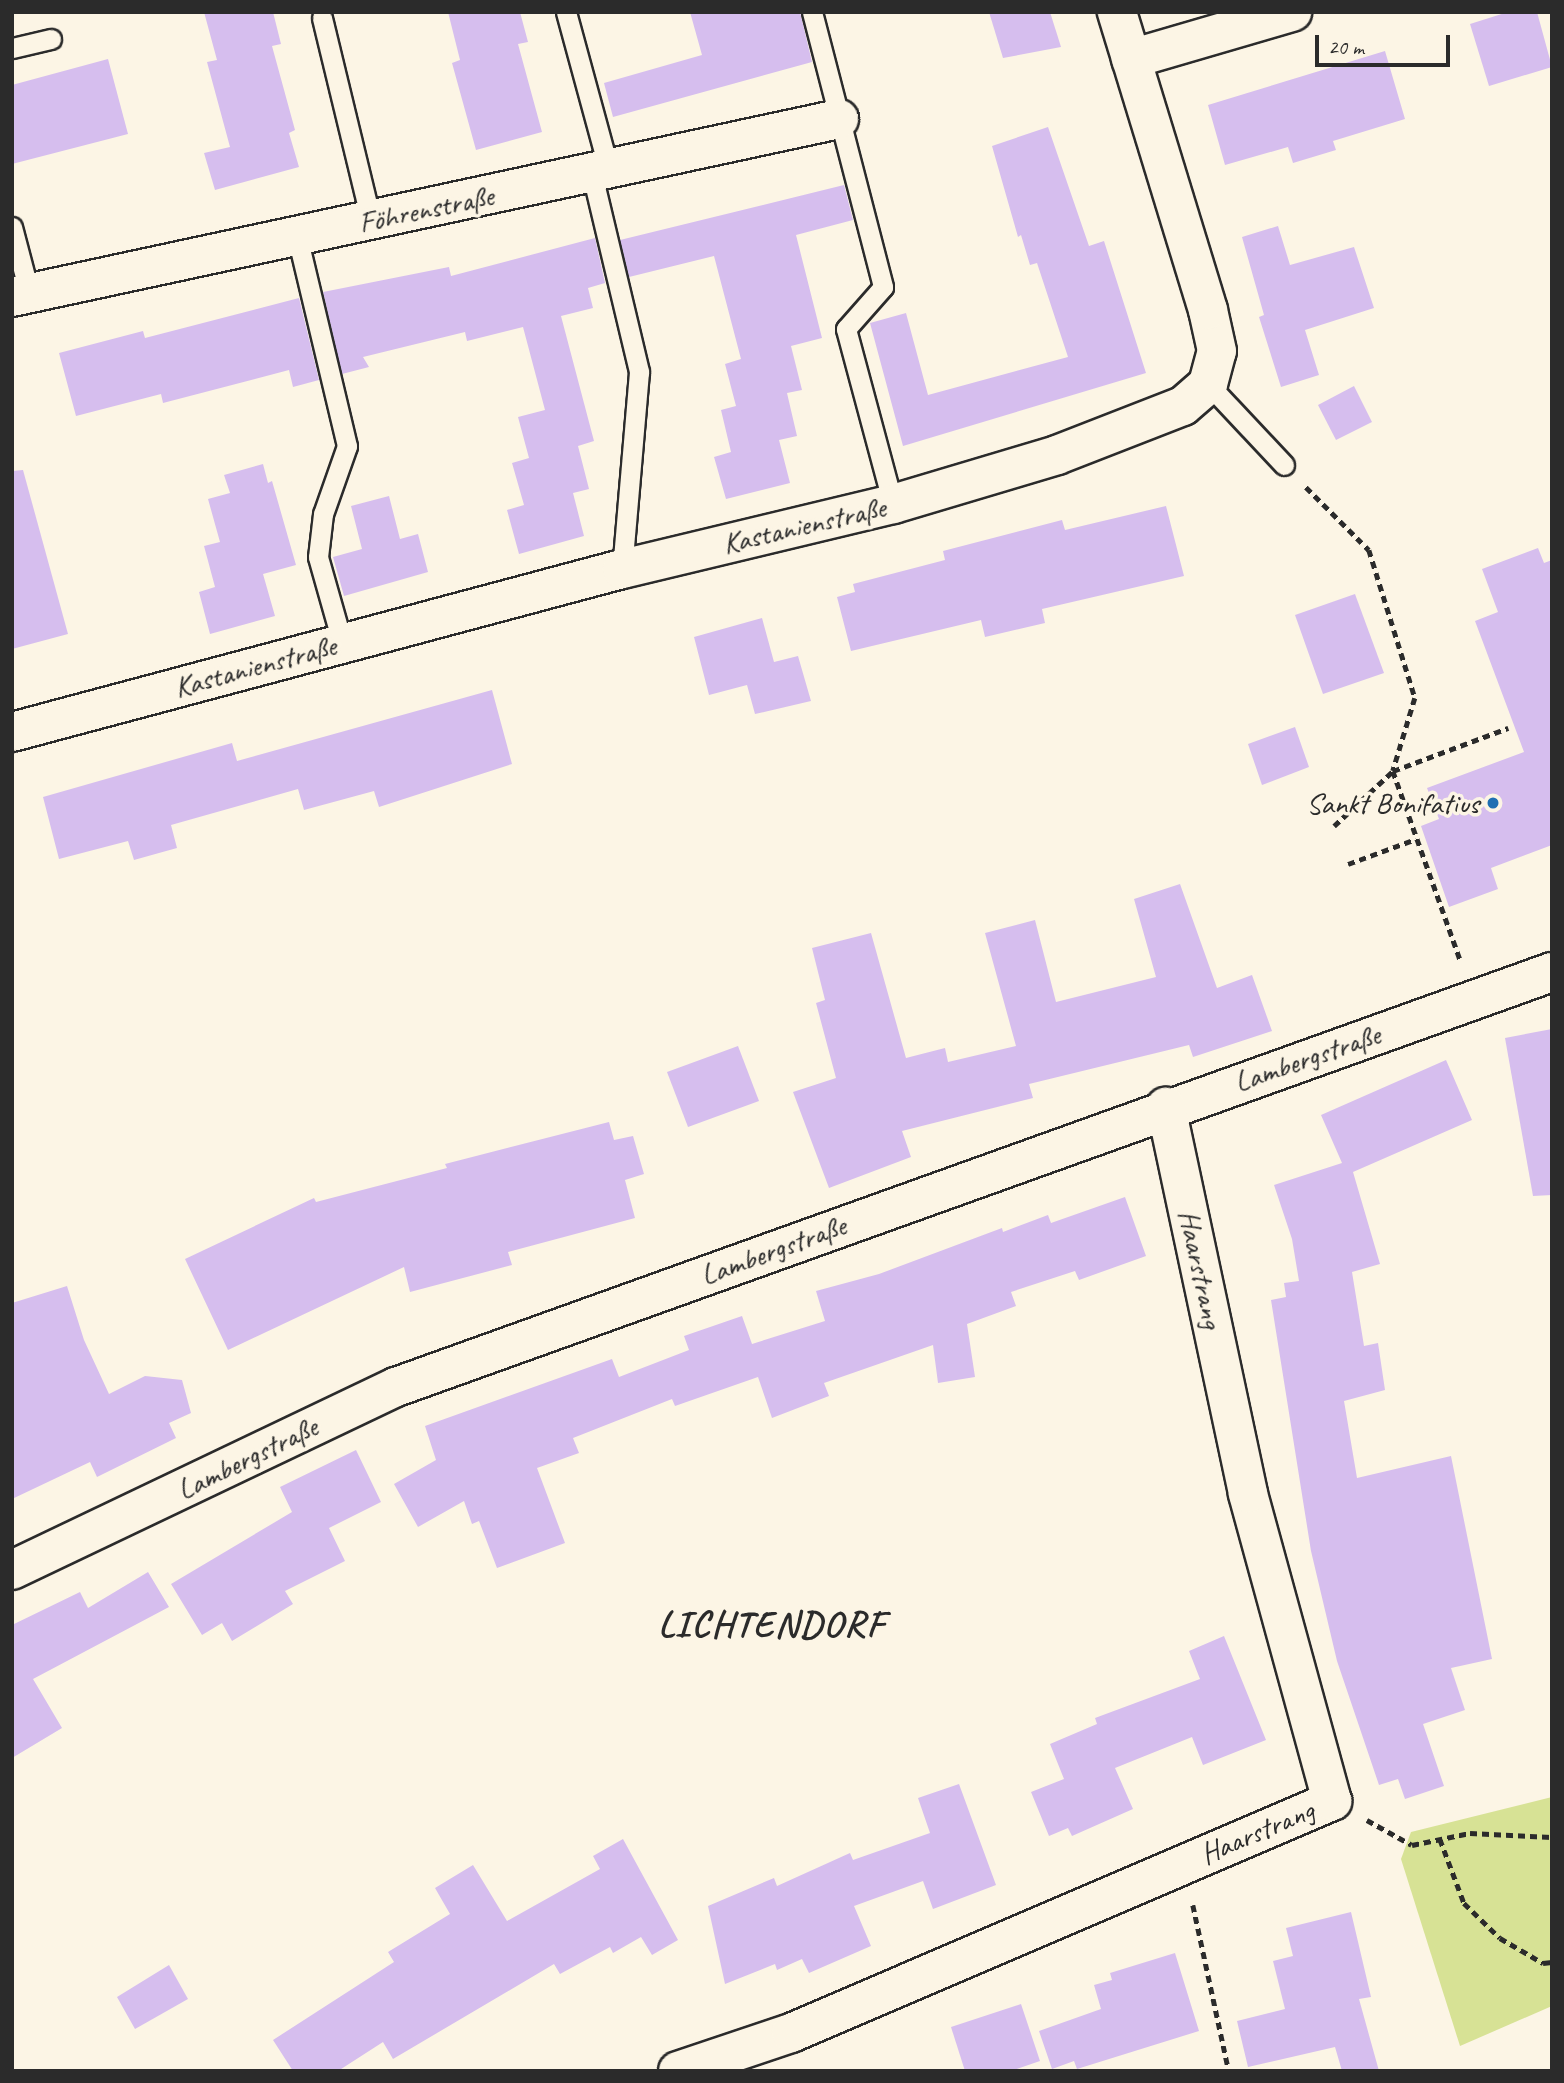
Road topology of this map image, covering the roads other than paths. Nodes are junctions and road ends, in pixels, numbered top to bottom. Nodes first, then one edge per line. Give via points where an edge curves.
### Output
1 (566, 12) edge
2 (812, 12) edge
3 (1116, 12) edge
4 (1292, 12) edge
5 (322, 19) dead end
6 (51, 39) dead end
7 (12, 48) edge
8 (1131, 60) junction
9 (839, 119) junction
10 (600, 172) junction
11 (372, 221) junction
12 (12, 228) edge
13 (297, 236) junction
14 (21, 294) edge
15 (1208, 384) junction
16 (1284, 465) road end
17 (893, 504) junction
18 (622, 569) junction
19 (342, 642) junction
20 (12, 732) edge
21 (1552, 972) edge
22 (1166, 1107) junction
23 (12, 1570) edge
24 (678, 2071) edge

1 - 10 lane
2 - 9 lane
3 - 8 street
4 - 8 street
5 - 11 lane
6 - 7 lane
8 - 15 street via 1208,310 1217,351
9 - 10 street, Föhrenstraße
9 - 17 lane via 883,287 846,328
10 - 11 street, Föhrenstraße
10 - 18 lane via 639,373
11 - 13 street, Föhrenstraße
12 - 14 lane
13 - 14 street, Föhrenstraße
13 - 19 lane via 347,446 323,514 318,557
15 - 16 lane
15 - 17 street, Kastanienstraße via 1183,406 1056,455
17 - 18 street, Kastanienstraße
18 - 19 street, Kastanienstraße
19 - 20 street, Kastanienstraße
21 - 22 street, Lambergstraße
22 - 23 street, Lambergstraße via 396,1387
22 - 24 street, Haarstrang via 1248,1493 1332,1801 791,2033

